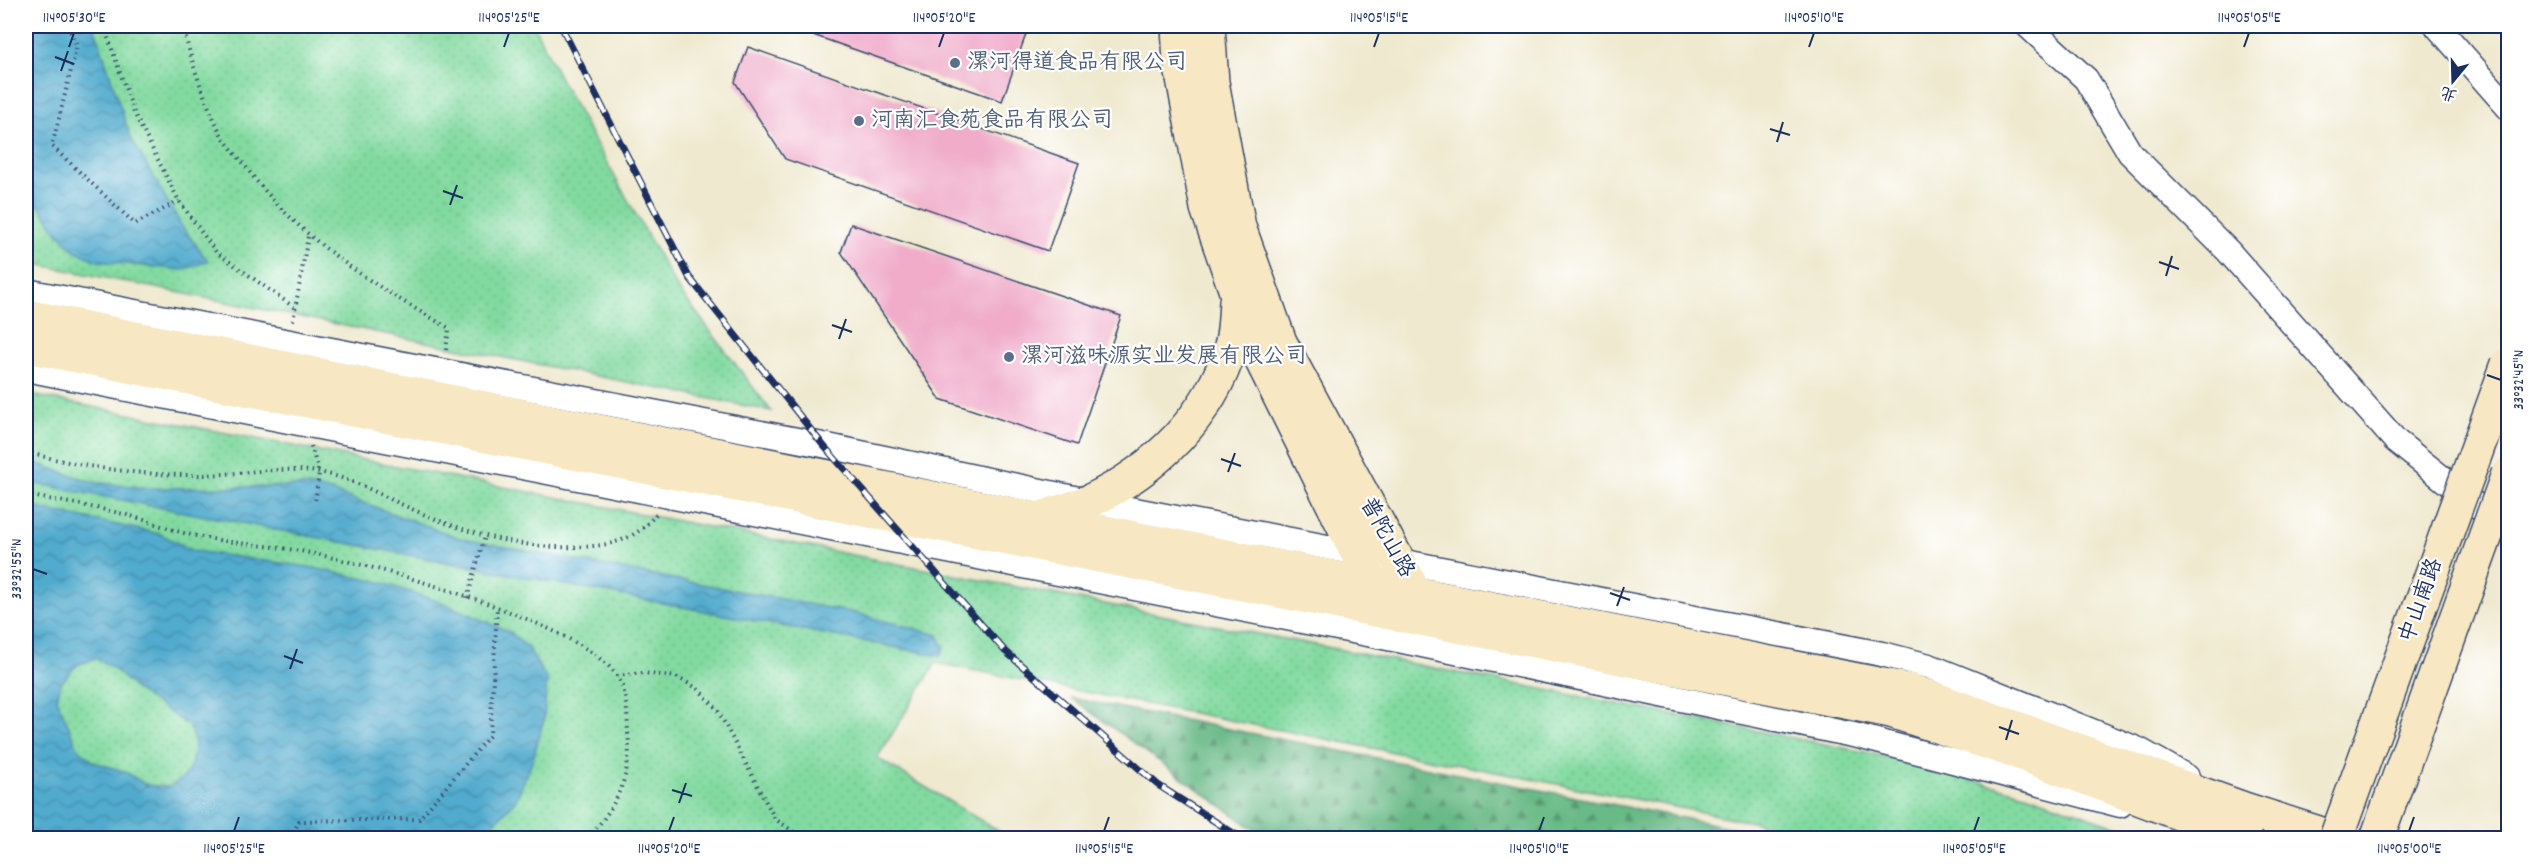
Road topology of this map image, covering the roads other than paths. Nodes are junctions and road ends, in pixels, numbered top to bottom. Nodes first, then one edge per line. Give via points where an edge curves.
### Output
1 (1179, 26) edge
2 (1208, 26) edge
3 (2028, 26) edge
4 (2437, 26) edge
5 (2508, 107) edge
6 (26, 291) edge
7 (1237, 293) junction
8 (26, 316) edge
9 (26, 346) edge
10 (2508, 364) edge
11 (26, 369) edge
12 (2508, 474) edge
13 (1088, 501) junction
14 (1038, 519) junction
15 (2508, 531) edge
16 (1357, 551) junction
17 (1398, 559) junction
18 (1372, 584) junction
19 (1405, 616) junction
20 (2242, 828) edge
21 (2335, 838) edge
22 (2377, 838) edge

1 - 7 main road, 普陀山路 via 1180,62 1207,208
2 - 17 main road, 普陀山路 via 1212,82 1239,227 1265,300 1280,342
3 - 15 street via 2086,79 2130,153 2228,251 2396,441
4 - 5 street
6 - 13 street via 823,445
7 - 13 main road via 1232,345 1208,402 1172,446 1121,484
7 - 16 main road, 普陀山路 via 1256,349
8 - 14 main road
9 - 19 main road
10 - 21 main road, 中山南路, bridge
11 - 19 street via 670,497
12 - 22 main road, 中山南路, bridge
13 - 14 main road
13 - 16 street
14 - 18 main road
16 - 17 street
16 - 18 main road, 普陀山路
17 - 19 main road, 普陀山路
17 - 20 street via 1929,666 2139,750
18 - 19 main road, 普陀山路
19 - 20 main road via 1891,711
20 - 21 main road

